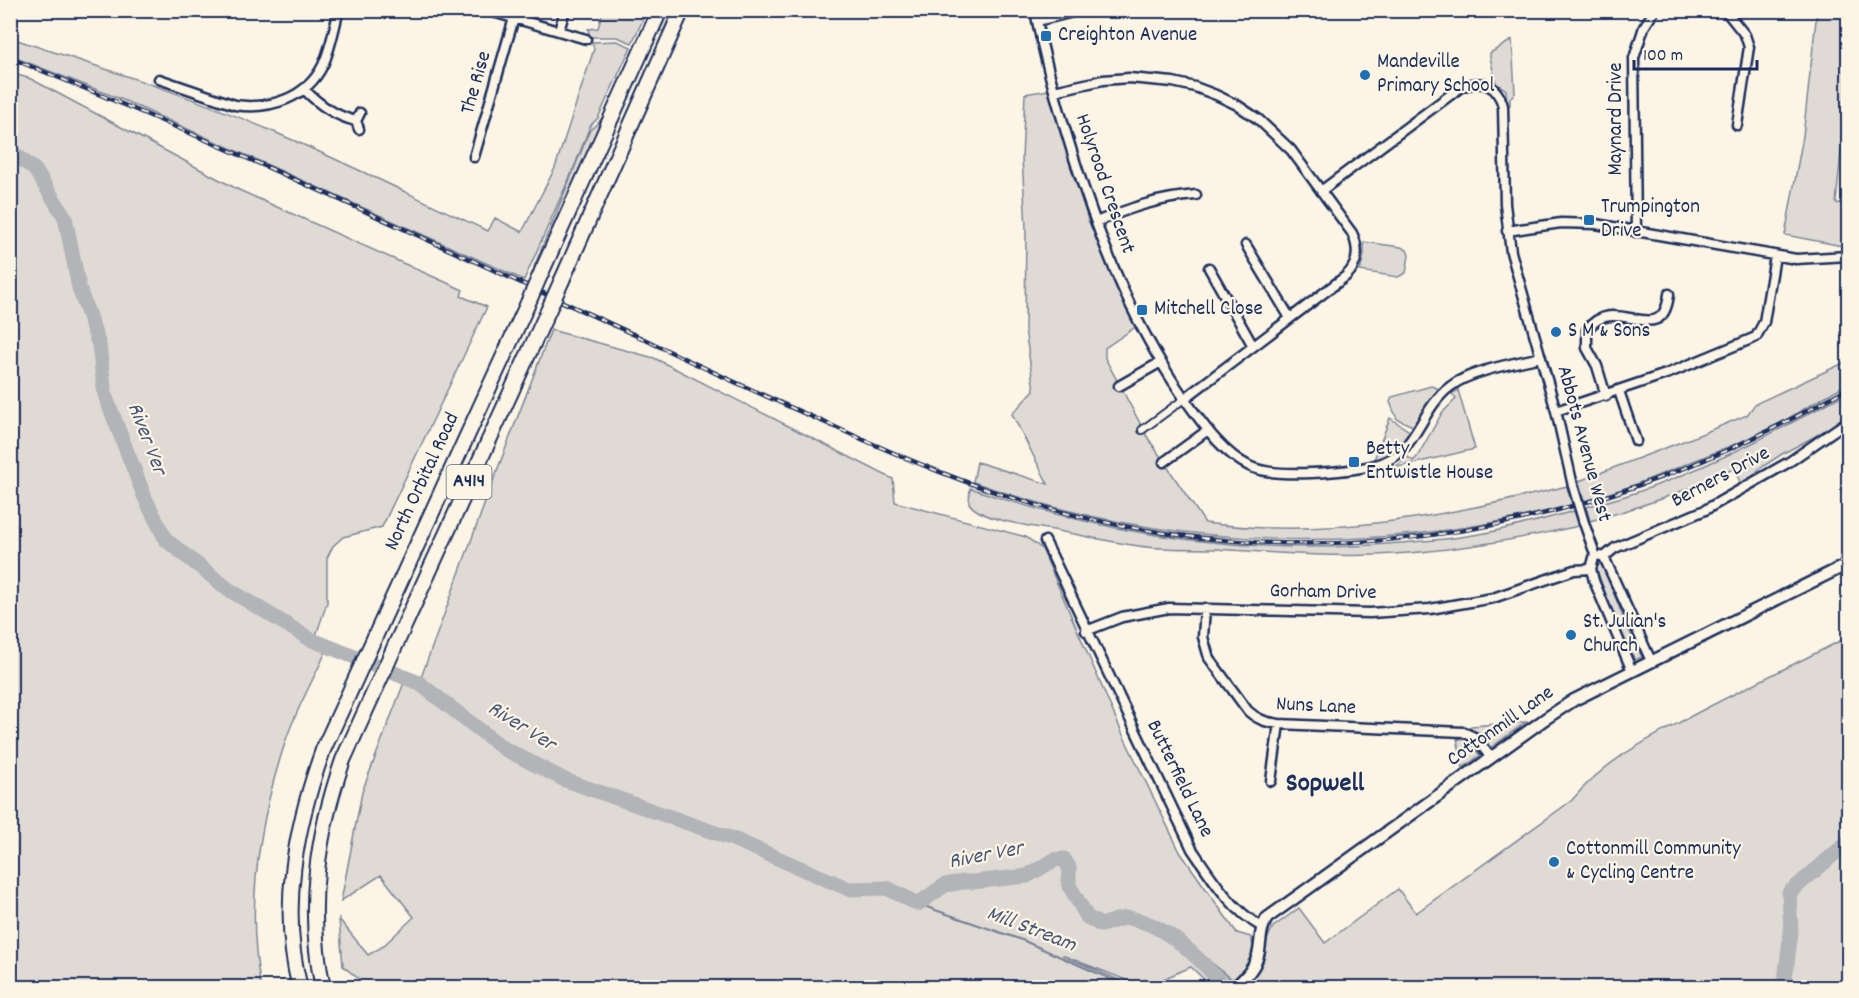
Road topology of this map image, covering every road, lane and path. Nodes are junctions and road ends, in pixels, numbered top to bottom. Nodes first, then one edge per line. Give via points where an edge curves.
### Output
1 (339, 10) edge
2 (486, 10) edge
3 (565, 10) edge
4 (660, 10) edge
5 (682, 10) edge
6 (1035, 10) edge
7 (1081, 10) edge
8 (1655, 10) edge
9 (1725, 10) edge
10 (514, 18) junction
11 (1037, 21) junction
12 (559, 31) junction
13 (586, 39) dead end
14 (159, 79) dead end
15 (304, 89) junction
16 (1054, 91) junction
17 (358, 121) dead end
18 (1737, 125) dead end
19 (474, 157) dead end
20 (1321, 191) junction
21 (1196, 195) dead end
22 (1096, 222) junction
23 (1508, 231) junction
24 (1636, 232) junction
25 (1246, 244) dead end
26 (1775, 256) junction
27 (1848, 256) edge
28 (1209, 268) dead end
29 (1669, 294) dead end
30 (1290, 318) junction
31 (1254, 346) junction
32 (1541, 357) junction
33 (1161, 362) junction
34 (1119, 386) dead end
35 (1619, 391) junction
36 (1606, 396) junction
37 (1184, 399) junction
38 (1556, 411) junction
39 (1848, 421) edge
40 (1142, 430) dead end
41 (1208, 430) junction
42 (1636, 441) dead end
43 (1164, 462) dead end
44 (1045, 541) dead end
45 (1600, 556) junction
46 (1848, 564) edge
47 (1591, 569) junction
48 (1205, 608) junction
49 (1086, 630) junction
50 (1651, 661) junction
51 (1632, 671) junction
52 (1279, 724) junction
53 (1491, 758) junction
54 (1271, 781) dead end
55 (1262, 927) junction
56 (300, 987) edge
57 (323, 987) edge
58 (1234, 987) edge

1 - 15 street via 322,67
2 - 10 street
3 - 12 street
4 - 56 highway, North Orbital Road / A414, bridge via 323,750 310,786 292,879 291,920
5 - 57 highway, North Orbital Road / A414, bridge via 343,760 317,855 315,926
6 - 11 street, Holyrood Crescent
7 - 11 street
8 - 24 street, Maynard Drive via 1644,27 1634,58
9 - 18 street via 1749,46
10 - 12 street
10 - 19 street, The Rise
11 - 16 street, Holyrood Crescent
12 - 13 street
14 - 15 street via 247,107 280,102
15 - 17 street via 340,117
16 - 20 street via 1129,78 1195,87 1258,119 1291,150
16 - 22 street, Holyrood Crescent
20 - 23 street, Abbots Avenue West via 1461,87 1485,84 1500,96 1503,106
20 - 30 street via 1356,240 1357,255 1346,276
21 - 22 street via 1143,203
22 - 33 street, Holyrood Crescent via 1134,314
23 - 24 street via 1561,223 1596,224
23 - 32 street, Abbots Avenue West
24 - 26 street
25 - 30 street
26 - 27 street via 1806,260
26 - 35 street via 1764,322 1756,337
28 - 31 street
29 - 36 street via 1666,312 1658,320 1605,316 1587,330 1587,348
30 - 31 street
31 - 37 street
32 - 38 street, Abbots Avenue West
32 - 41 street, Holyrood Crescent via 1459,380 1437,398 1413,440 1400,454 1363,468 1279,473 1256,469 1227,450
33 - 34 street
33 - 37 street, Holyrood Crescent
35 - 36 street
35 - 42 street
36 - 38 street
37 - 40 street
37 - 41 street, Holyrood Crescent
38 - 45 street, Abbots Avenue West, bridge via 1584,523
39 - 45 street, Berners Drive via 1789,462 1705,510
41 - 43 street
44 - 49 street, Butterfield Lane
45 - 47 street
45 - 50 street, Abbots Avenue West
46 - 50 street, Cottonmill Lane
47 - 48 street, Gorham Drive via 1578,568 1493,598 1430,609 1370,614
47 - 51 street
48 - 49 street, Gorham Drive via 1146,612
48 - 52 street, Nuns Lane via 1203,637 1209,658 1248,711 1264,722
49 - 55 street, Butterfield Lane via 1192,849 1216,885 1251,922
50 - 51 street, Cottonmill Lane
51 - 53 street, Cottonmill Lane via 1574,699
52 - 53 street, Nuns Lane via 1463,732 1476,738
52 - 54 street
53 - 55 street, Cottonmill Lane via 1268,918
55 - 58 street via 1255,963

